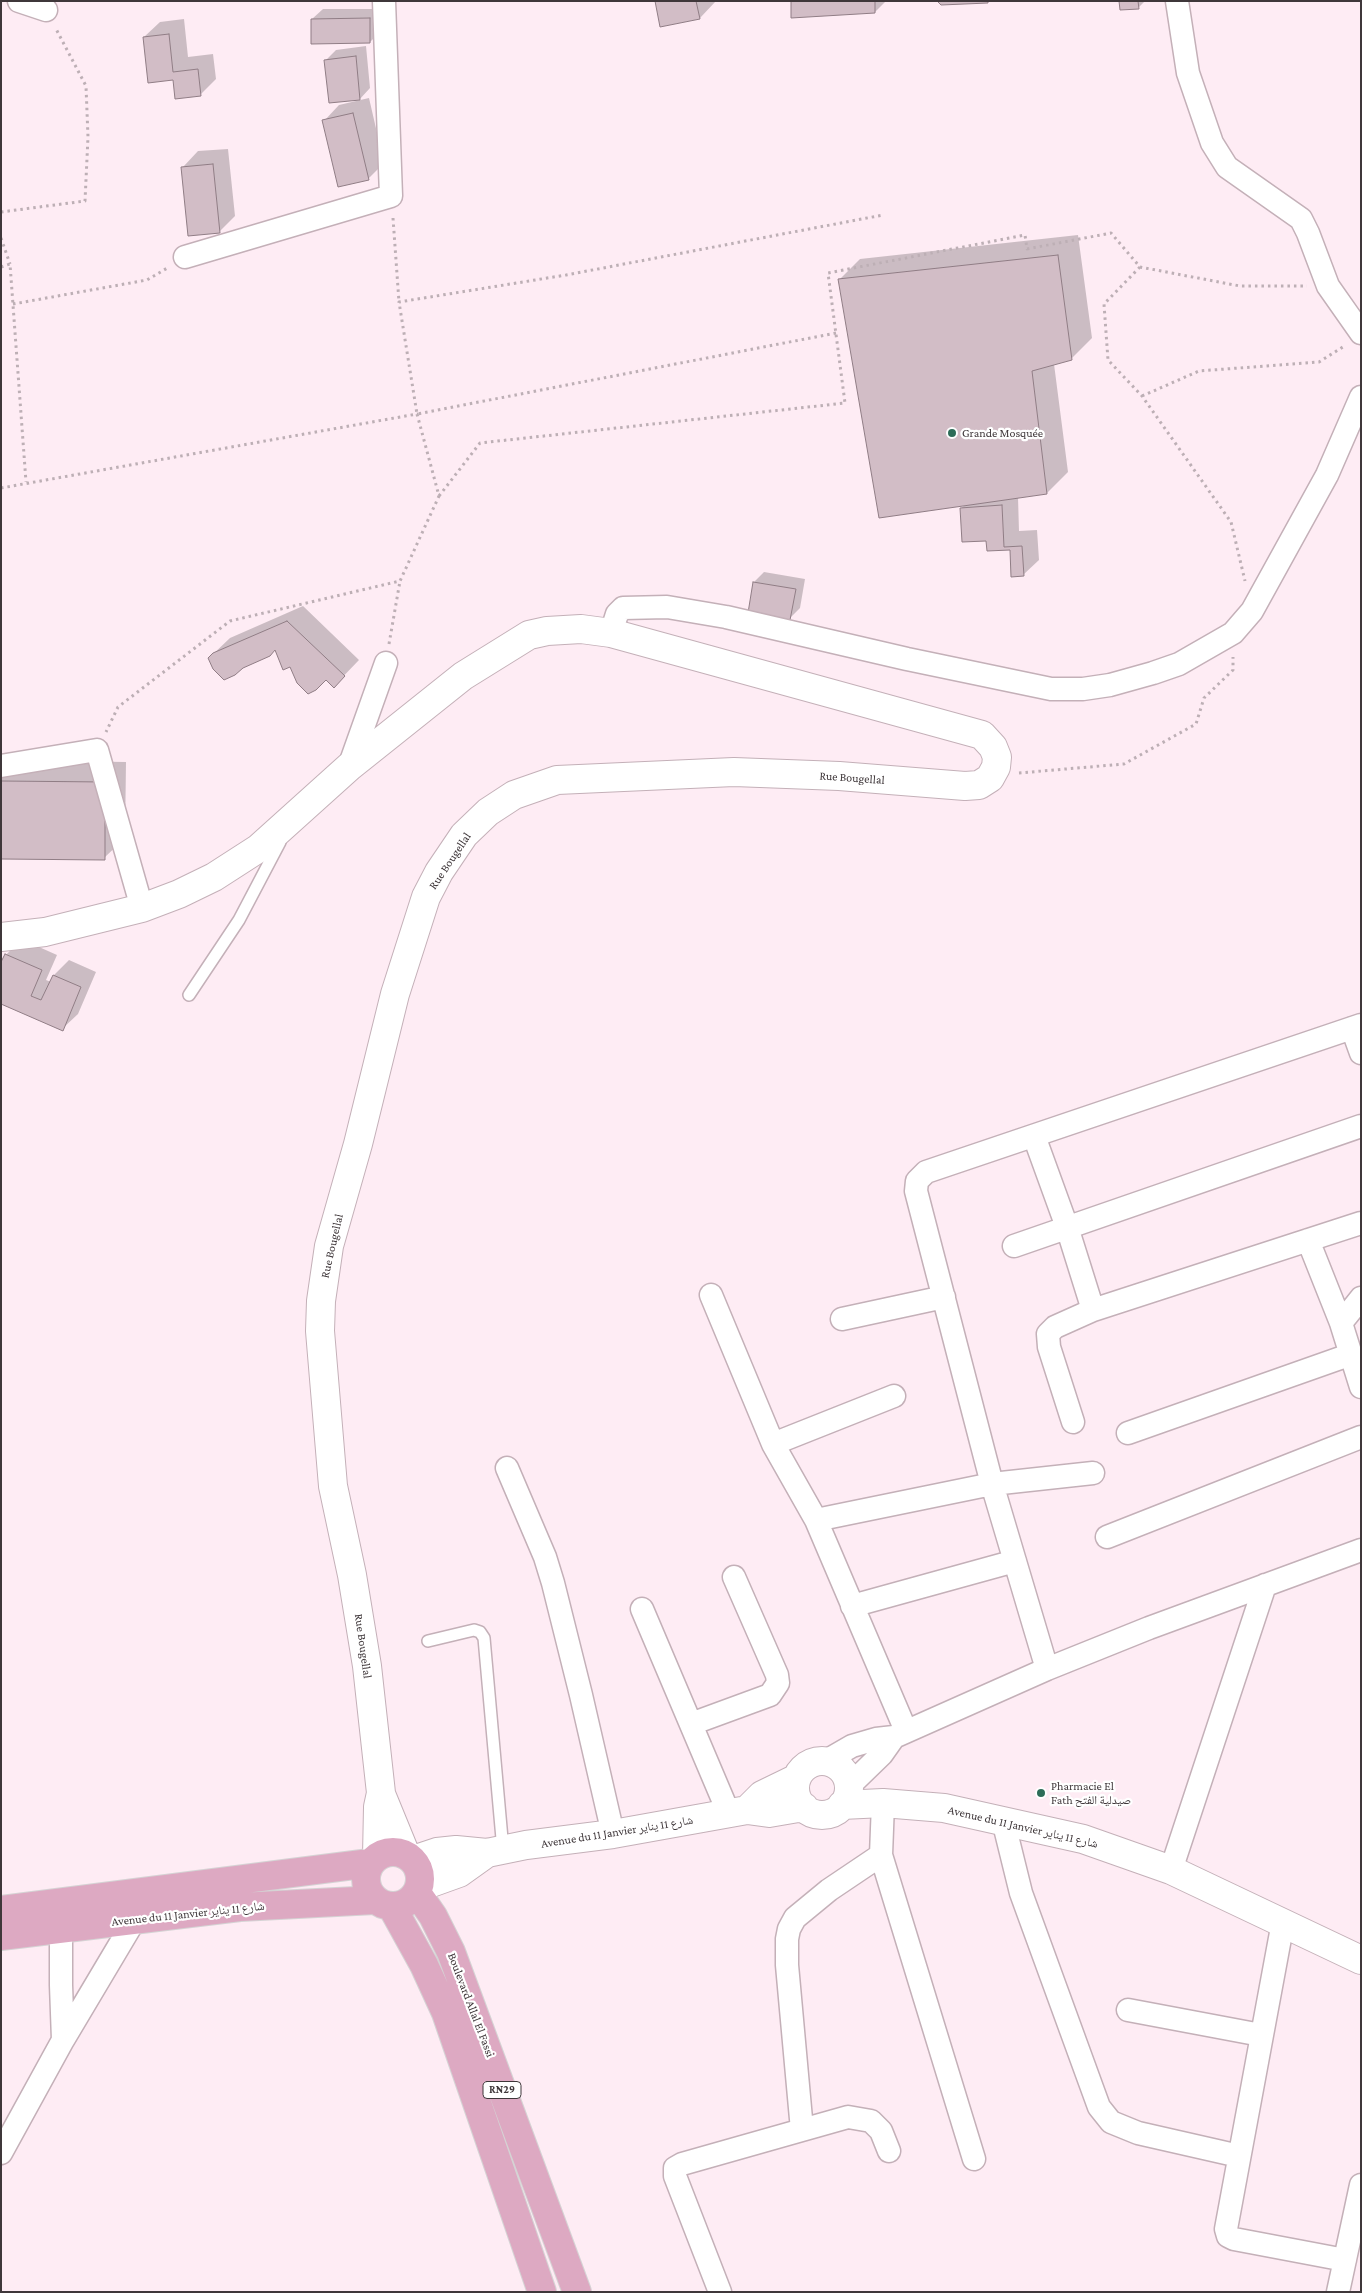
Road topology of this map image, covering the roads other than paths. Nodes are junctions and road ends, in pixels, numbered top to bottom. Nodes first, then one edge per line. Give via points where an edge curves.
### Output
1 (19, 1) edge
2 (384, 1) edge
3 (1177, 1) edge
4 (46, 10) road end
5 (184, 257) road end
6 (1357, 337) edge
7 (1361, 396) edge
8 (621, 636) junction
9 (386, 663) road end
10 (1, 766) edge
11 (349, 767) junction
12 (293, 819) junction
13 (142, 908) junction
14 (1, 937) edge
15 (189, 995) dead end
16 (1356, 1026) edge
17 (1361, 1052) edge
18 (1361, 1126) edge
19 (1034, 1136) junction
20 (1361, 1223) edge
21 (1067, 1227) junction
22 (1308, 1240) junction
23 (1014, 1246) dead end
24 (711, 1295) dead end
25 (944, 1297) junction
26 (1361, 1298) edge
27 (1093, 1310) junction
28 (842, 1319) dead end
29 (1341, 1323) junction
30 (1349, 1355) junction
31 (1361, 1387) edge
32 (894, 1396) dead end
33 (1073, 1422) dead end
34 (1128, 1433) dead end
35 (1361, 1437) edge
36 (773, 1444) junction
37 (507, 1468) dead end
38 (1093, 1473) dead end
39 (992, 1484) junction
40 (816, 1520) junction
41 (1107, 1537) dead end
42 (1361, 1550) edge
43 (1014, 1561) junction
44 (734, 1577) dead end
45 (1265, 1585) junction
46 (852, 1606) junction
47 (642, 1609) dead end
48 (428, 1640) dead end
49 (1047, 1669) junction
50 (691, 1724) junction
51 (900, 1734) junction
52 (826, 1761) junction
53 (797, 1778) junction
54 (381, 1793) junction
55 (845, 1796) junction
56 (883, 1803) junction
57 (804, 1807) junction
58 (738, 1812) junction
59 (1003, 1820) junction
60 (613, 1834) junction
61 (495, 1851) junction
62 (880, 1855) junction
63 (410, 1857) junction
64 (374, 1860) junction
65 (1171, 1870) junction
66 (418, 1890) junction
67 (65, 1902) junction
68 (384, 1903) junction
69 (1, 1910) edge
70 (135, 1919) junction
71 (1283, 1922) junction
72 (61, 1929) junction
73 (1, 1936) edge
74 (1361, 1960) edge
75 (1128, 2010) dead end
76 (1261, 2035) junction
77 (63, 2040) junction
78 (802, 2130) junction
79 (889, 2151) dead end
80 (1, 2153) edge
81 (1239, 2156) junction
82 (974, 2159) dead end
83 (1361, 2185) edge
84 (1345, 2260) junction
85 (542, 2292) edge
86 (577, 2292) edge
87 (720, 2292) edge
88 (1338, 2292) edge

1 - 4 street
2 - 5 street via 391,196
3 - 6 street via 1188,73 1212,143 1227,167 1301,219 1328,286
7 - 8 street via 1327,475 1252,611 1233,633 1179,664 1153,673 1110,685 1051,689 726,617 666,607 623,608 616,614
8 - 11 street via 581,629 529,635 463,676
8 - 54 street, Rue Bougellal via 982,736 994,747 996,767 990,778 979,785 965,786 734,772 557,780 514,795 488,812 464,835 439,872 426,897 395,994 330,1246 321,1301 320,1331 333,1486 367,1666
9 - 11 street
10 - 13 street via 97,750
11 - 12 street
12 - 13 street via 238,864 179,894
12 - 15 lane via 239,920
13 - 14 street via 45,932
16 - 17 street
16 - 19 street
18 - 21 street
19 - 21 street
19 - 25 street via 926,1172 918,1181 916,1191
20 - 22 street
21 - 23 street
21 - 27 street
22 - 27 street
22 - 29 street
24 - 36 street
25 - 28 street
25 - 39 street
26 - 29 street
27 - 33 street via 1055,1326 1048,1334 1049,1347
29 - 30 street
30 - 31 street
30 - 34 street
32 - 36 street
35 - 41 street
36 - 40 street
37 - 60 street via 550,1574
38 - 39 street
39 - 40 street
39 - 43 street
40 - 46 street
42 - 45 street
43 - 46 street
43 - 49 street
44 - 50 street via 778,1683 770,1695
45 - 49 street
45 - 65 street
46 - 51 street
47 - 50 street
48 - 61 lane via 467,1630 480,1632 484,1638
49 - 51 street
50 - 58 street
51 - 52 street via 852,1746
51 - 55 street
52 - 53 street via 809,1764
52 - 55 street via 842,1770 847,1778
53 - 57 street via 797,1799
53 - 58 street via 762,1795
54 - 63 street, Rue Bougellal
54 - 64 street, Rue Bougellal
55 - 56 street, Avenue du 11 Janvier شارع 11 يناير
55 - 57 street via 836,1810 819,1814
56 - 59 street, Avenue du 11 Janvier شارع 11 يناير via 944,1808
56 - 62 street
57 - 58 street, Avenue du 11 Janvier شارع 11 يناير via 769,1813
58 - 60 street, Avenue du 11 Janvier شارع 11 يناير
59 - 65 street, Avenue du 11 Janvier شارع 11 يناير via 1083,1839
59 - 81 street via 1021,1893 1099,2107 1111,2122 1138,2133
60 - 61 street, Avenue du 11 Janvier شارع 11 يناير
61 - 63 street, Avenue du 11 Janvier شارع 11 يناير via 456,1850
61 - 66 street, Avenue du 11 Janvier شارع 11 يناير via 459,1873
62 - 78 street via 829,1890 795,1918 789,1929 788,1965
62 - 82 street
63 - 64 main road via 386,1852
63 - 66 main road, RN29 via 418,1868
64 - 67 main road, Avenue du 11 Janvier شارع 11 يناير
64 - 68 main road, RN29 via 366,1872 365,1882 369,1892
65 - 71 street, Avenue du 11 Janvier شارع 11 يناير
66 - 68 main road via 402,1905
66 - 86 main road, Boulevard Allal El Fassi / RN29 via 451,1952
67 - 69 main road, Avenue du 11 Janvier شارع 11 يناير
67 - 72 street
68 - 70 main road, Avenue du 11 Janvier شارع 11 يناير via 240,1907
68 - 85 main road, RN29 via 424,1965 446,2013
70 - 72 main road, Avenue du 11 Janvier شارع 11 يناير
70 - 77 street
71 - 74 street, Avenue du 11 Janvier شارع 11 يناير
71 - 76 street
72 - 73 main road, Avenue du 11 Janvier شارع 11 يناير
72 - 77 street
75 - 76 street
76 - 81 street
77 - 80 street
78 - 79 street via 848,2118 871,2121 881,2131
78 - 87 street via 675,2168 675,2176
81 - 84 street via 1226,2229 1228,2236
83 - 84 street
84 - 88 street

